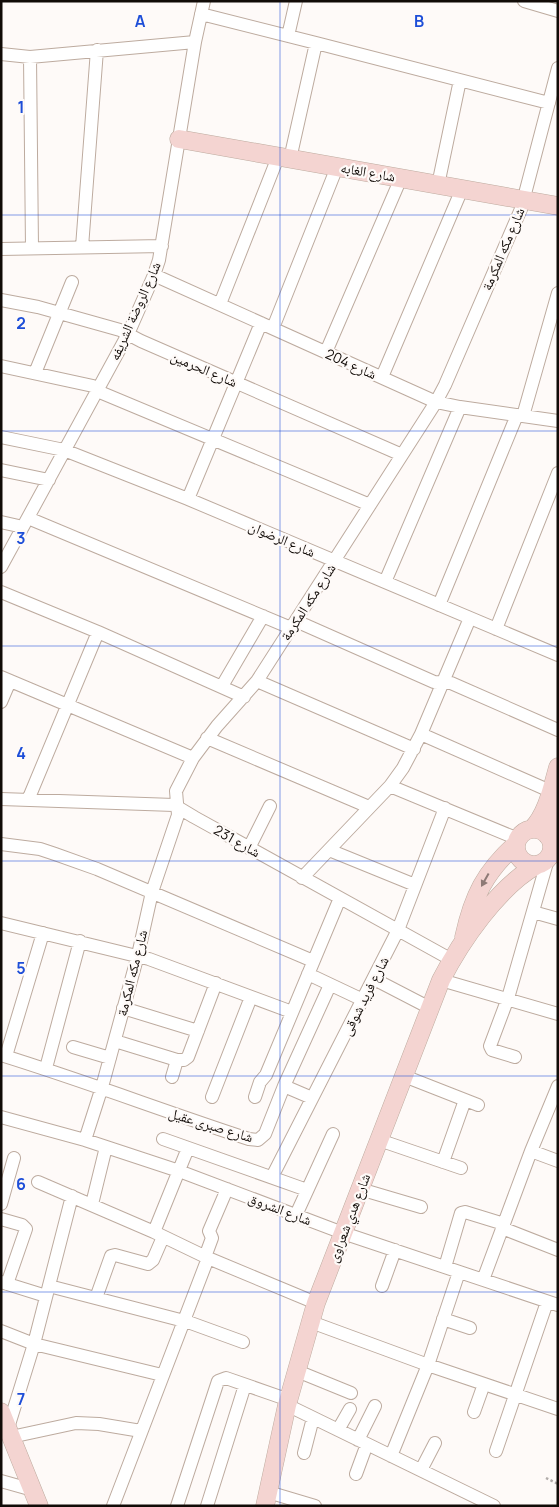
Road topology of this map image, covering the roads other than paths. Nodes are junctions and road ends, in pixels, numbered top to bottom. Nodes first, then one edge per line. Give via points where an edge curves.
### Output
1 (296, 1) edge
2 (524, 1) edge
3 (202, 7) edge
4 (558, 11) edge
5 (288, 36) junction
6 (195, 42) junction
7 (316, 43) junction
8 (96, 50) junction
9 (1, 54) edge
10 (30, 57) junction
11 (558, 68) edge
12 (460, 80) junction
13 (549, 103) junction
14 (179, 139) junction
15 (284, 158) junction
16 (337, 167) junction
17 (402, 178) junction
18 (438, 185) junction
19 (462, 189) junction
20 (524, 200) junction
21 (558, 206) edge
22 (162, 246) junction
23 (82, 247) junction
24 (32, 248) junction
25 (1, 249) edge
26 (154, 275) junction
27 (72, 282) dead end
28 (558, 293) edge
29 (1, 300) edge
30 (220, 304) junction
31 (60, 314) junction
32 (261, 323) junction
33 (274, 328) junction
34 (128, 334) junction
35 (326, 352) junction
36 (1, 366) edge
37 (35, 373) junction
38 (382, 377) junction
39 (236, 382) junction
40 (98, 389) junction
41 (436, 402) junction
42 (460, 407) junction
43 (520, 415) junction
44 (558, 421) edge
45 (1, 437) edge
46 (213, 439) junction
47 (64, 450) junction
48 (402, 455) junction
49 (1, 470) edge
50 (558, 474) edge
51 (48, 480) junction
52 (188, 499) junction
53 (370, 505) junction
54 (1, 522) edge
55 (26, 522) junction
56 (334, 561) junction
57 (1, 567) edge
58 (385, 582) junction
59 (1, 592) edge
60 (439, 605) junction
61 (262, 616) junction
62 (470, 618) junction
63 (293, 625) junction
64 (496, 629) junction
65 (98, 632) junction
66 (558, 655) edge
67 (6, 679) edge
68 (257, 681) junction
69 (442, 683) junction
70 (222, 686) junction
71 (244, 696) junction
72 (1, 702) edge
73 (68, 705) junction
74 (558, 730) edge
75 (421, 734) junction
76 (207, 738) junction
77 (414, 749) junction
78 (193, 758) junction
79 (558, 767) edge
80 (390, 786) junction
81 (550, 791) junction
82 (1, 799) edge
83 (28, 800) junction
84 (270, 806) dead end
85 (178, 807) junction
86 (369, 807) junction
87 (445, 808) junction
88 (558, 808) edge
89 (1, 844) edge
90 (541, 844) edge
91 (249, 848) junction
92 (329, 850) junction
93 (302, 878) junction
94 (415, 885) junction
95 (152, 892) junction
96 (340, 898) junction
97 (533, 912) junction
98 (558, 919) edge
99 (1, 923) edge
100 (398, 930) junction
101 (43, 933) junction
102 (80, 941) junction
103 (463, 942) junction
104 (138, 955) junction
105 (452, 960) junction
106 (314, 961) junction
107 (308, 974) junction
108 (374, 979) junction
109 (441, 980) junction
110 (216, 984) junction
111 (330, 985) junction
112 (251, 997) junction
113 (508, 998) junction
114 (363, 1000) junction
115 (124, 1008) junction
116 (430, 1008) junction
117 (292, 1012) junction
118 (558, 1014) edge
119 (198, 1031) junction
120 (115, 1041) junction
121 (73, 1047) dead end
122 (4, 1055) edge
123 (515, 1057) dead end
124 (110, 1058) junction
125 (177, 1060) junction
126 (46, 1068) junction
127 (404, 1076) junction
128 (172, 1077) dead end
129 (284, 1086) junction
130 (558, 1086) edge
131 (102, 1087) junction
132 (255, 1096) dead end
133 (212, 1097) dead end
134 (312, 1098) junction
135 (465, 1100) junction
136 (478, 1105) dead end
137 (1, 1117) edge
138 (333, 1134) dead end
139 (163, 1139) dead end
140 (85, 1140) junction
141 (379, 1140) junction
142 (106, 1147) junction
143 (188, 1148) junction
144 (531, 1151) junction
145 (14, 1158) dead end
146 (558, 1161) edge
147 (443, 1162) junction
148 (461, 1168) dead end
149 (179, 1171) junction
150 (272, 1177) junction
151 (38, 1182) dead end
152 (227, 1189) junction
153 (360, 1189) junction
154 (307, 1190) junction
155 (72, 1196) junction
156 (1, 1204) edge
157 (92, 1204) junction
158 (421, 1207) dead end
159 (296, 1215) junction
160 (1, 1219) edge
161 (503, 1226) junction
162 (343, 1233) junction
163 (159, 1234) junction
164 (395, 1250) junction
165 (558, 1250) edge
166 (206, 1258) junction
167 (445, 1267) junction
168 (460, 1272) junction
169 (483, 1280) junction
170 (4, 1283) edge
171 (382, 1286) dead end
172 (48, 1291) junction
173 (96, 1298) junction
174 (316, 1303) junction
175 (552, 1304) edge
176 (443, 1319) junction
177 (183, 1321) junction
178 (310, 1322) junction
179 (470, 1328) dead end
180 (1, 1331) edge
181 (243, 1342) dead end
182 (34, 1344) junction
183 (428, 1365) junction
184 (297, 1371) junction
185 (162, 1375) junction
186 (484, 1384) junction
187 (245, 1385) junction
188 (351, 1393) dead end
189 (516, 1395) junction
190 (288, 1403) junction
191 (375, 1406) dead end
192 (350, 1409) dead end
193 (558, 1409) edge
194 (474, 1412) dead end
195 (313, 1418) junction
196 (338, 1430) junction
197 (141, 1431) junction
198 (7, 1432) edge
199 (362, 1442) junction
200 (435, 1443) dead end
201 (496, 1451) dead end
202 (304, 1453) dead end
203 (391, 1456) junction
204 (421, 1470) junction
205 (356, 1474) dead end
206 (1, 1481) edge
207 (36, 1498) edge
208 (267, 1499) edge
209 (478, 1502) edge
210 (296, 1503) edge
211 (114, 1506) edge
212 (177, 1506) edge
213 (207, 1506) edge
214 (315, 1506) edge
215 (494, 1506) edge

1 - 5 street
2 - 4 street
3 - 5 street
3 - 6 street, شارع الروضة الشريفه
5 - 7 street
6 - 8 street
6 - 14 street, شارع الروضة الشريفه
7 - 12 street
7 - 15 street
8 - 10 street
8 - 23 street
9 - 10 street
10 - 24 street
11 - 13 street, شارع مكه المكرمة
12 - 13 street
12 - 18 street
13 - 20 street, شارع مكه المكرمة
14 - 15 street, شارع الغابه
14 - 22 street, شارع الروضة الشريفه
15 - 16 street, شارع الغابه
15 - 30 street
16 - 17 street, شارع الغابه
16 - 33 street
17 - 18 street, شارع الغابه
17 - 35 street
18 - 19 street, شارع الغابه
19 - 20 street, شارع الغابه
19 - 38 street
20 - 21 street, شارع الغابه
20 - 41 street, شارع مكه المكرمة
22 - 23 street
22 - 26 street, شارع الروضة الشريفه
23 - 24 street
24 - 25 street
26 - 30 street, شارع 204
26 - 34 street, شارع الروضة الشريفه
27 - 31 street
28 - 43 street
29 - 31 street, شارع الحرمين
30 - 32 street, شارع 204
31 - 34 street, شارع الحرمين
31 - 37 street
32 - 33 street, شارع 204
32 - 39 street
33 - 35 street, شارع 204
34 - 39 street, شارع الحرمين
34 - 40 street, شارع الروضة الشريفه
35 - 38 street, شارع 204
36 - 37 street
37 - 40 street
38 - 41 street, شارع 204
39 - 46 street
39 - 48 street, شارع الحرمين
40 - 46 street
40 - 47 street, شارع الروضة الشريفه
41 - 42 street, شارع 204
41 - 48 street, شارع مكه المكرمة
42 - 43 street, شارع 204
42 - 58 street
43 - 44 street, شارع 204
43 - 60 street
45 - 47 street, شارع الرضوان
46 - 52 street
46 - 53 street
47 - 51 street, شارع الروضة الشريفه
47 - 52 street, شارع الرضوان
48 - 53 street, شارع مكه المكرمة
49 - 51 street
50 - 64 street
51 - 55 street, شارع الروضة الشريفه
52 - 56 street, شارع الرضوان
53 - 56 street, شارع مكه المكرمة
54 - 55 street
55 - 57 street, شارع الروضة الشريفه
55 - 61 street
56 - 58 street, شارع الرضوان
56 - 63 street, شارع مكه المكرمة
58 - 60 street, شارع الرضوان
59 - 65 street
60 - 62 street, شارع الرضوان
61 - 63 street
61 - 70 street
62 - 64 street, شارع الرضوان
62 - 69 street
63 - 68 street, شارع مكه المكرمة
63 - 69 street
64 - 66 street, شارع الرضوان
65 - 70 street
65 - 73 street
67 - 72 street
67 - 73 street
68 - 71 street, شارع مكه المكرمة
68 - 77 street
69 - 74 street via 451,683
69 - 75 street
70 - 71 street
71 - 76 street, شارع مكه المكرمة
73 - 78 street
73 - 83 street
75 - 77 street
75 - 81 street
76 - 78 street, شارع مكه المكرمة
76 - 86 street
77 - 80 street
78 - 85 street, شارع مكه المكرمة via 176,791
79 - 81 street, شارع هدي شعراوى
80 - 86 street
80 - 87 street
81 - 90 street, شارع هدي شعراوى via 542,816
82 - 83 street, شارع 231
83 - 85 street, شارع 231 via 170,804
84 - 91 street
85 - 91 street, شارع 231
85 - 95 street, شارع مكه المكرمة via 177,820
86 - 92 street
87 - 90 street
87 - 94 street, شارع فريد شوقى
88 - 90 street, شارع هدي شعراوى
89 - 95 street via 56,854
90 - 97 street
90 - 103 street, شارع هدي شعراوى via 524,873
90 -> 103 street, شارع هدي شعراوى via 502,857 487,875 468,919
91 - 93 street, شارع 231
92 - 93 street
92 - 94 street
93 - 96 street, شارع 231
94 - 100 street, شارع فريد شوقى
95 - 104 street, شارع مكه المكرمة
95 - 106 street
96 - 100 street, شارع 231
96 - 106 street
97 - 98 street
97 - 113 street
99 - 101 street
100 - 105 street, شارع 231
100 - 108 street, شارع فريد شوقى
101 - 102 street
101 - 122 street
102 - 104 street
102 - 126 street
103 - 105 street, شارع هدي شعراوى
104 - 110 street
104 - 115 street, شارع مكه المكرمة
105 - 109 street, شارع هدي شعراوى
106 - 107 street
107 - 111 street
107 - 117 street
108 - 114 street, شارع فريد شوقى
108 - 116 street
109 - 113 street
109 - 116 street, شارع هدي شعراوى
110 - 112 street
110 - 119 street
111 - 114 street
111 - 129 street, شارع صبرى عقيل
112 - 117 street
112 - 133 street
113 - 118 street
113 - 123 street via 490,1047
114 - 134 street, شارع فريد شوقى
115 - 119 street
115 - 120 street, شارع مكه المكرمة
116 - 127 street, شارع هدي شعراوى
117 - 132 street
119 - 125 street via 188,1057
120 - 124 street, شارع مكه المكرمة
120 - 125 street
121 - 124 street
122 - 126 street, شارع صبرى عقيل
124 - 131 street, شارع مكه المكرمة
125 - 128 street
126 - 131 street, شارع صبرى عقيل
127 - 135 street
127 - 141 street, شارع هدي شعراوى
129 - 131 street, شارع صبرى عقيل via 265,1134 258,1140 176,1115
129 - 134 street
130 - 144 street
131 - 140 street, شارع مكه المكرمة
134 - 150 street, شارع فريد شوقى
135 - 136 street
135 - 147 street
137 - 140 street, شارع الشروق
138 - 154 street
139 - 143 street
140 - 142 street, شارع الشروق
141 - 147 street
141 - 153 street, شارع هدي شعراوى
142 - 149 street, شارع الشروق
142 - 157 street
143 - 149 street
143 - 150 street
144 - 146 street
144 - 161 street
145 - 156 street
147 - 148 street
149 - 152 street, شارع الشروق
149 - 163 street
150 - 154 street
151 - 155 street
152 - 159 street, شارع الشروق
152 - 166 street via 209,1231 212,1238
153 - 158 street
153 - 162 street, شارع هدي شعراوى
154 - 159 street
155 - 157 street
155 - 172 street
157 - 163 street
159 - 162 street, شارع الشروق
160 - 170 street via 26,1229
161 - 165 street
161 - 167 street via 462,1213
161 - 169 street
162 - 164 street, شارع الشروق
162 - 174 street, شارع هدي شعراوى
163 - 166 street
163 - 173 street via 150,1263 111,1256
164 - 167 street, شارع الشروق
164 - 171 street
166 - 174 street
166 - 177 street
167 - 168 street, شارع الشروق
168 - 169 street, شارع الشروق
168 - 176 street
169 - 175 street, شارع الشروق
170 - 172 street
172 - 173 street
172 - 182 street
173 - 177 street
174 - 178 street, شارع هدي شعراوى
175 - 189 street
176 - 179 street
176 - 183 street
177 - 181 street
177 - 185 street
178 - 183 street
178 - 184 street, شارع هدي شعراوى
180 - 182 street
182 - 185 street
182 - 198 street
183 - 186 street
183 - 203 street
184 - 188 street
184 - 190 street, شارع هدي شعراوى
185 - 197 street
186 - 189 street
186 - 194 street
187 - 190 street
187 - 212 street via 226,1378 216,1384
187 - 213 street
189 - 193 street
189 - 201 street
190 - 195 street
190 - 208 street, شارع هدي شعراوى
191 - 199 street
192 - 196 street
195 - 196 street
195 - 202 street
196 - 199 street
197 - 198 street via 76,1424
197 - 211 street
198 - 207 street
199 - 203 street
199 - 205 street
200 - 204 street
203 - 204 street
204 - 209 street
206 - 207 street
208 - 210 street
209 - 215 street
210 - 214 street

